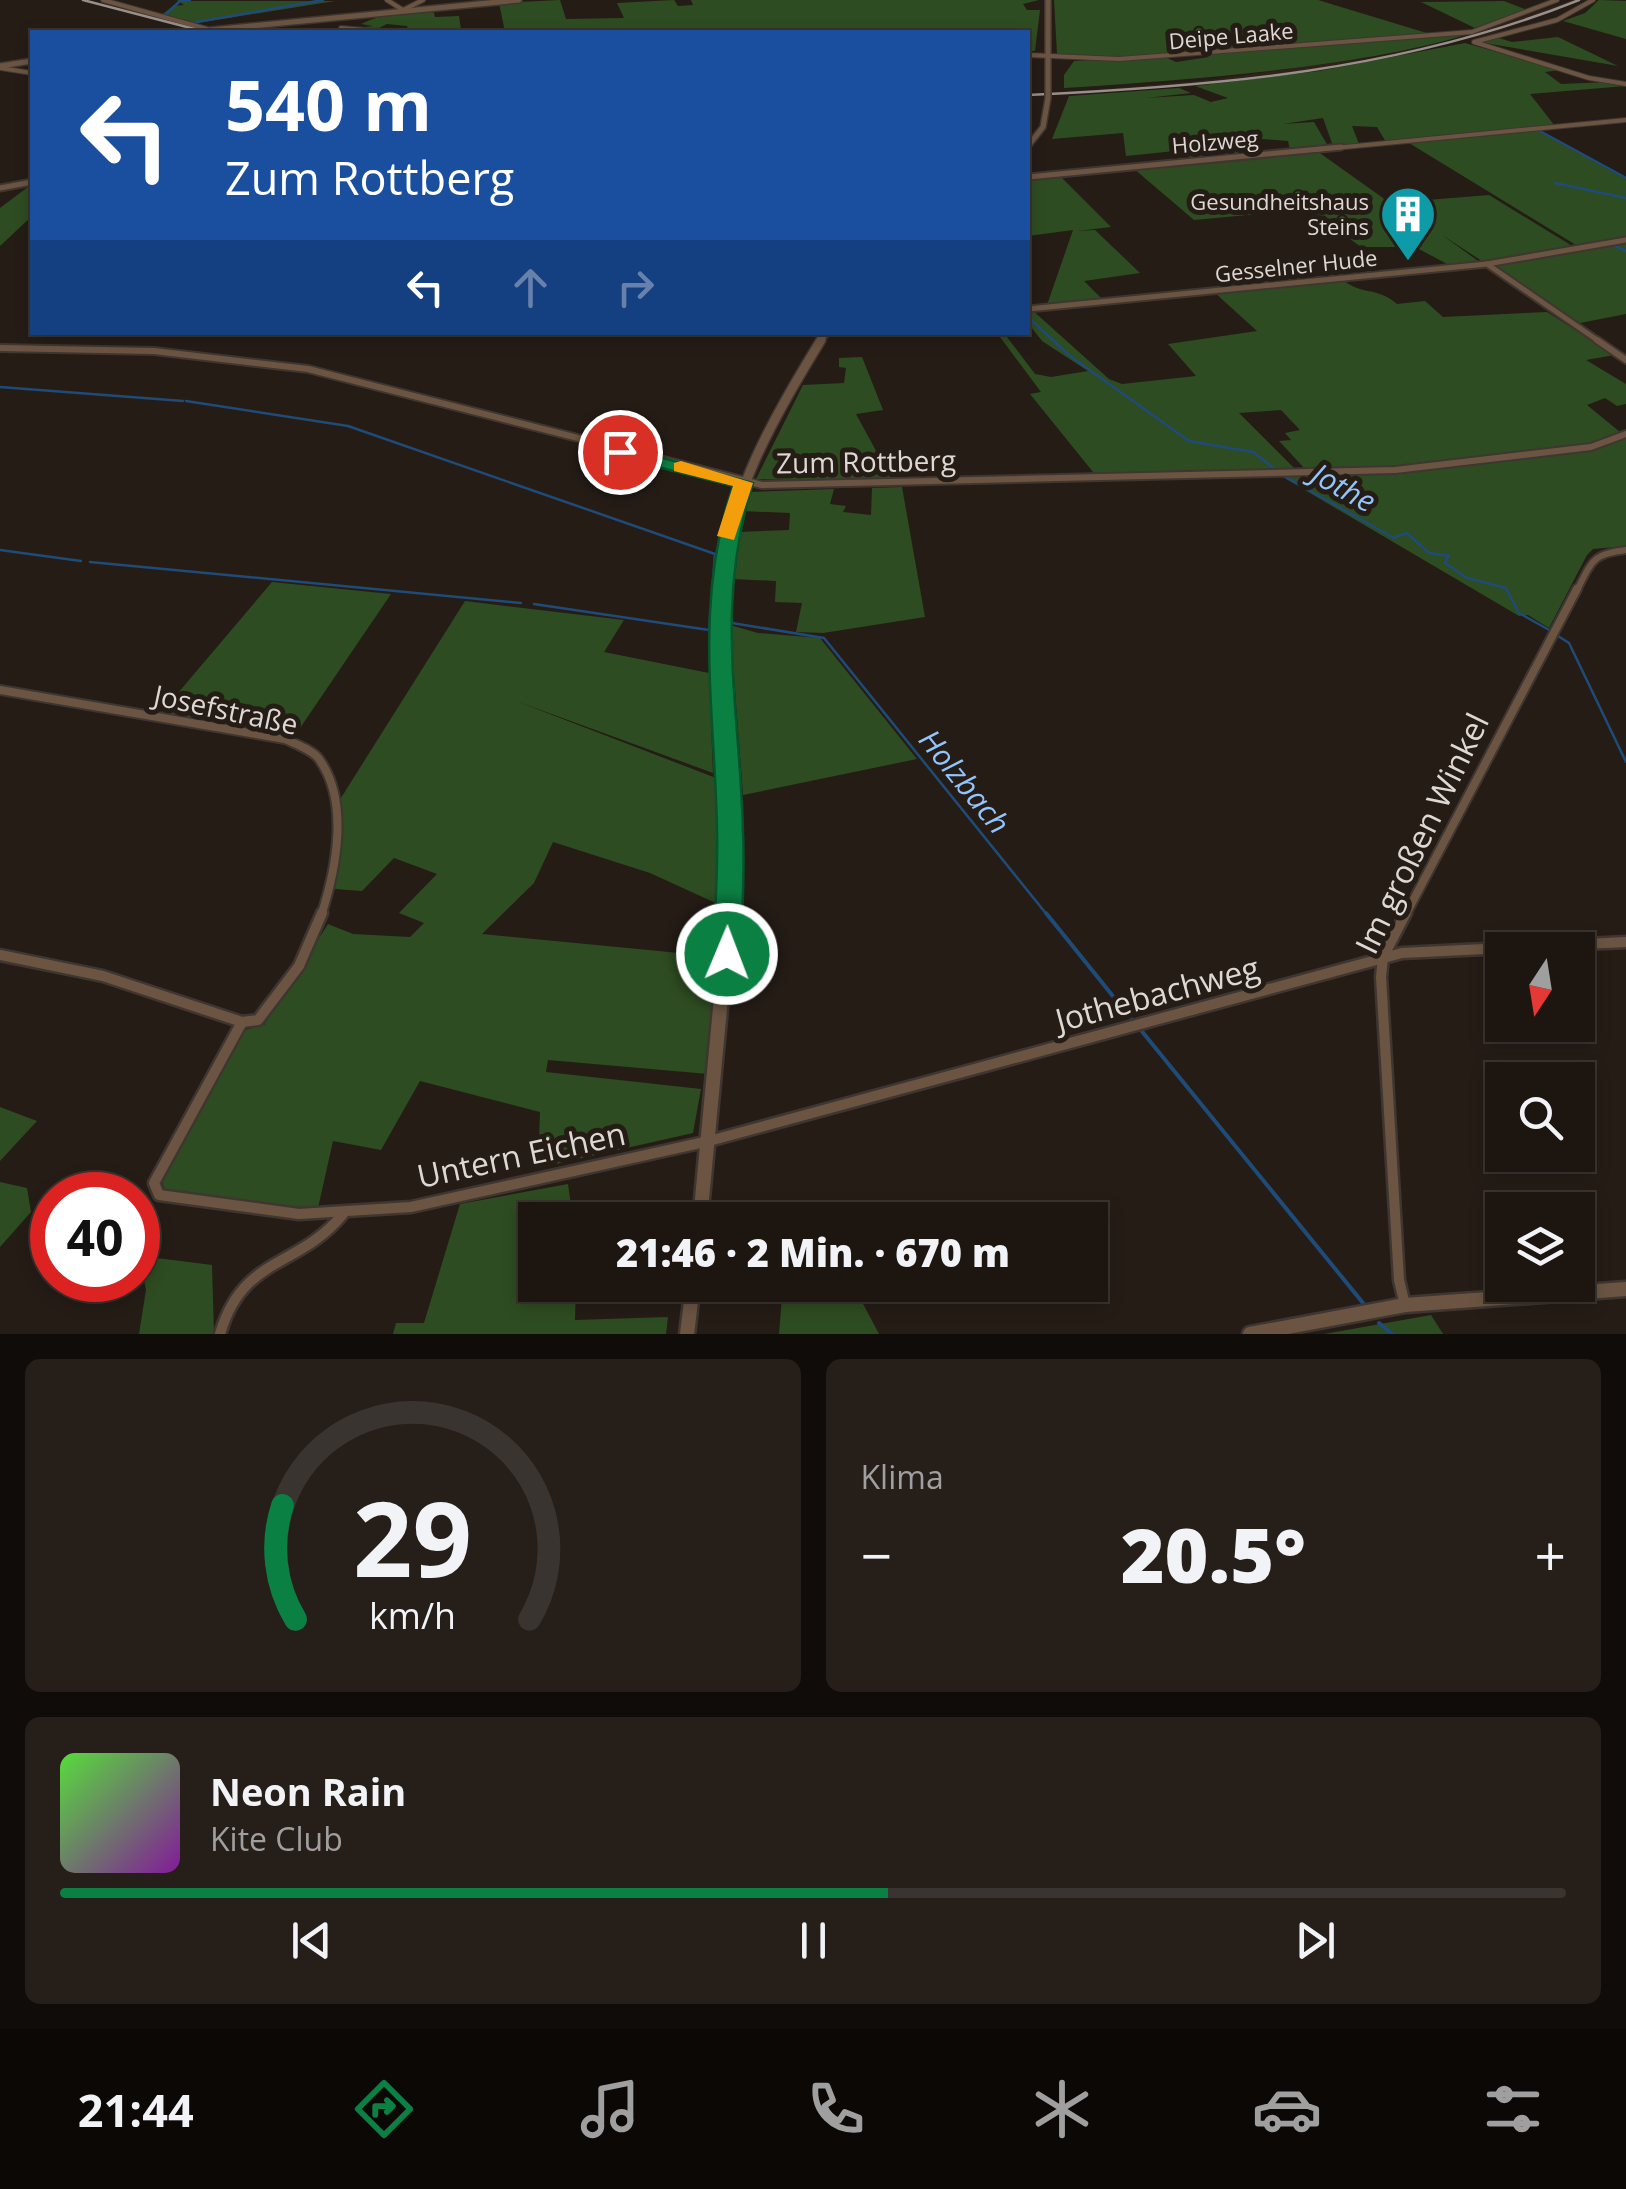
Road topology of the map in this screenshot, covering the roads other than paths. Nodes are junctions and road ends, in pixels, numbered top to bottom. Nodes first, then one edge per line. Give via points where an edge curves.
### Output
1 (103, 0) edge
2 (387, 0) edge
3 (423, 0) edge
4 (519, 0) edge
5 (1048, 0) edge
6 (1557, 0) edge
7 (1593, 0) edge
8 (403, 10) junction
9 (338, 16) junction
10 (207, 29) junction
11 (201, 30) edge
12 (341, 30) edge
13 (1030, 55) edge
14 (1048, 57) junction
15 (30, 61) edge
16 (0, 67) edge
17 (30, 73) edge
18 (1626, 84) edge
19 (1626, 120) edge
20 (1030, 143) edge
21 (1030, 177) edge
22 (30, 182) edge
23 (0, 188) edge
24 (1626, 240) edge
25 (1486, 264) junction
26 (1030, 308) edge
27 (824, 335) edge
28 (0, 348) edge
29 (1626, 360) edge
30 (1626, 434) edge
31 (744, 483) junction
32 (1626, 550) edge
33 (0, 690) edge
34 (1626, 942) edge
35 (0, 954) edge
36 (1384, 957) junction
37 (242, 1022) junction
38 (709, 1141) junction
39 (702, 1202) edge
40 (343, 1214) junction
41 (1626, 1289) edge
42 (691, 1302) edge
43 (1405, 1306) junction
44 (220, 1334) edge
45 (687, 1334) edge
46 (1250, 1334) edge

1 - 10 street
2 - 8 street
3 - 8 street
4 - 8 street
5 - 14 street
6 - 14 street, Deipe Laake via 1472,32 1118,58
7 - 18 street via 1557,20 1474,42
8 - 9 street
9 - 10 street
9 - 12 street
10 - 11 street
13 - 14 street, Deipe Laake
14 - 20 street via 1043,127
15 - 16 street
16 - 17 street
19 - 21 street, Holzweg
22 - 23 street
24 - 25 street, Gesselner Hude
25 - 26 street, Gesselner Hude
25 - 29 street
27 - 31 street
28 - 31 street, Zum Rottberg via 190,350 254,359
30 - 31 street, Zum Rottberg via 1591,447 1395,470 811,488
31 - 38 street via 718,595 730,832 727,954
32 - 36 street, Im großen Winkel via 1593,559
33 - 37 street, Josefstraße via 285,738 318,756 336,811 328,907 266,1012
34 - 36 street, Jothebachweg
35 - 37 street via 102,976
36 - 38 street, Jothebachweg
36 - 43 street, Im großen Winkel
37 - 40 street, Untern Eichen via 154,1183 159,1195 258,1211
38 - 39 street
38 - 40 street, Untern Eichen via 411,1207
40 - 44 street via 330,1235 255,1271 236,1290
41 - 43 street
42 - 45 street
43 - 46 street

